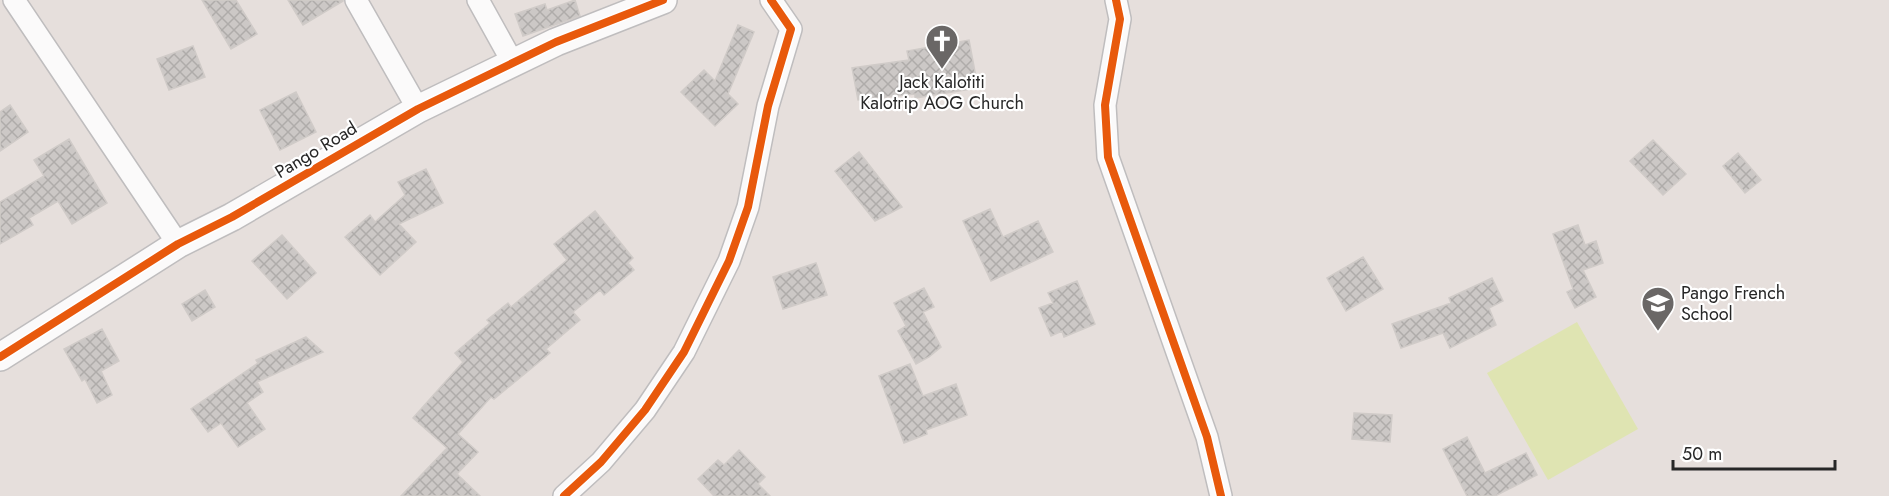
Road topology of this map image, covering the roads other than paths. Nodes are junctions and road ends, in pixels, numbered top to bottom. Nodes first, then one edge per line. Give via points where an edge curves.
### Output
1 (14, 0) edge
2 (356, 0) edge
3 (478, 0) edge
4 (663, 0) edge
5 (771, 0) edge
6 (1116, 0) edge
7 (513, 63) junction
8 (418, 109) junction
9 (178, 243) junction
10 (0, 357) edge
11 (564, 496) edge
12 (1221, 496) edge

1 - 9 street
2 - 8 street
3 - 7 street
4 - 7 street, Pango Road
5 - 11 street via 791,29 768,106 748,207 729,261 684,352 645,410 601,462
6 - 12 street via 1120,19 1105,105 1108,157 1207,436
7 - 8 street, Pango Road
8 - 9 street, Pango Road via 232,217
9 - 10 street, Pango Road

